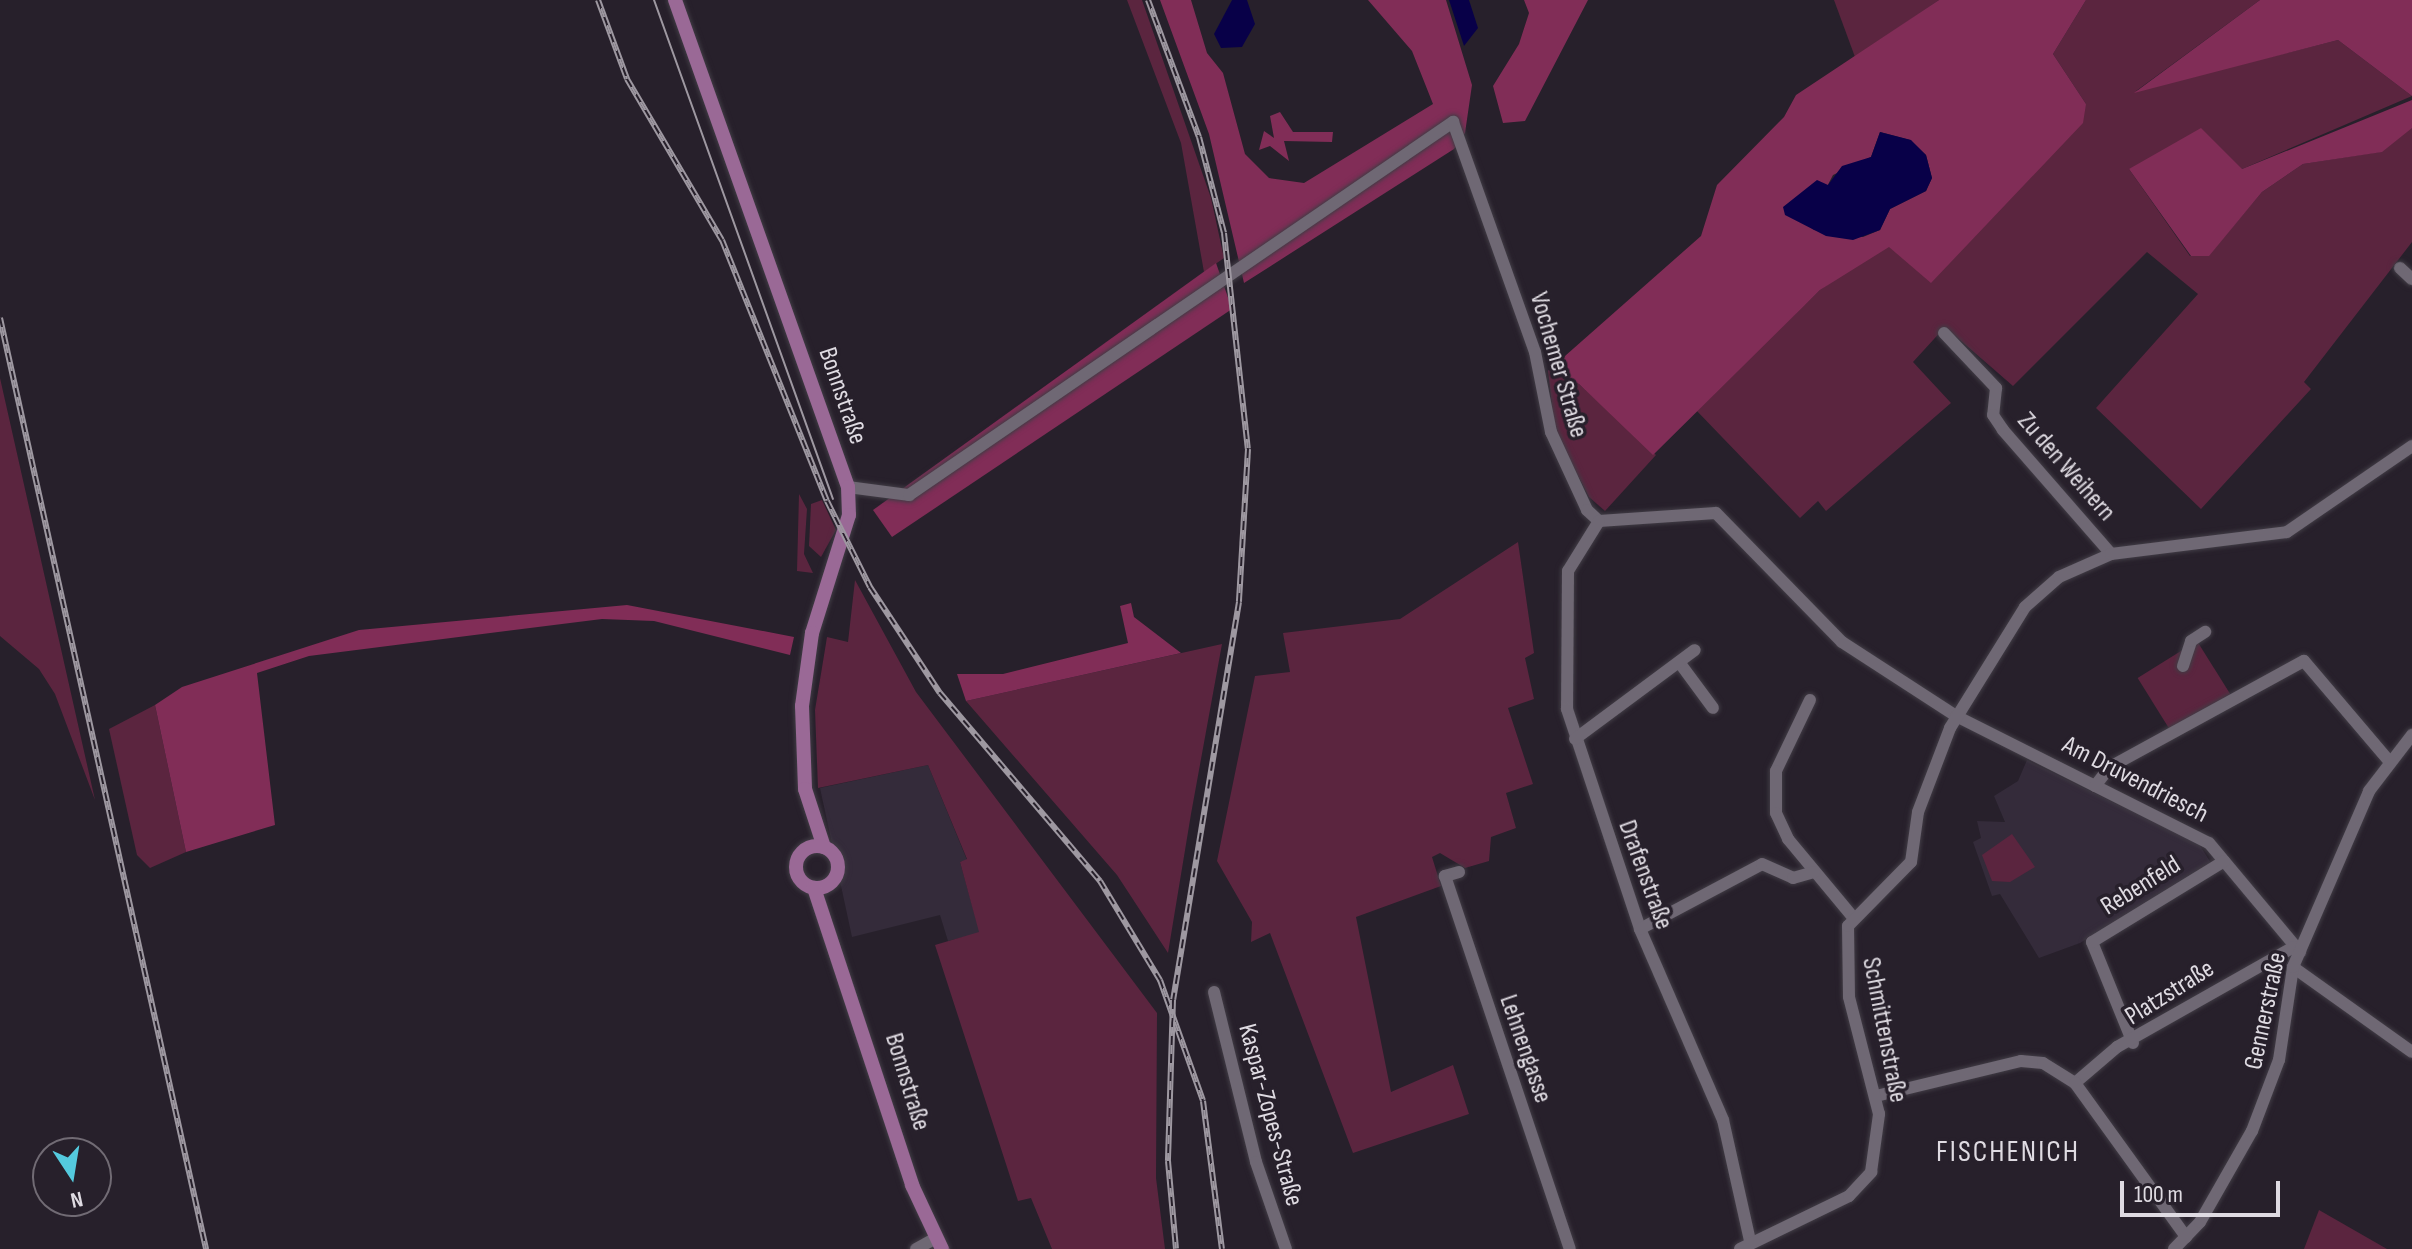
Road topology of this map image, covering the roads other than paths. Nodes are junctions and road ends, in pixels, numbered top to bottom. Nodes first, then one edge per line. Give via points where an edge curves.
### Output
1 (675, 0) edge
2 (2400, 268) dead end
3 (2412, 279) edge
4 (1944, 333) dead end
5 (2412, 446) edge
6 (848, 487) junction
7 (1599, 521) junction
8 (2111, 554) junction
9 (2205, 632) dead end
10 (1695, 650) dead end
11 (1679, 662) junction
12 (2183, 666) dead end
13 (1810, 700) dead end
14 (1713, 708) dead end
15 (1956, 716) junction
16 (2412, 735) edge
17 (1575, 739) junction
18 (2390, 762) junction
19 (2095, 786) junction
20 (811, 821) junction
21 (824, 847) junction
22 (803, 852) junction
23 (2224, 861) junction
24 (1459, 872) dead end
25 (1814, 872) junction
26 (834, 880) junction
27 (814, 888) junction
28 (1852, 916) junction
29 (832, 927) junction
30 (1640, 929) junction
31 (2297, 949) junction
32 (2293, 967) junction
33 (1214, 992) dead end
34 (2133, 1043) junction
35 (2412, 1052) edge
36 (2070, 1079) junction
37 (1876, 1096) junction
38 (2186, 1237) junction
39 (939, 1243) edge
40 (1745, 1245) edge
41 (916, 1249) edge
42 (1286, 1249) edge
43 (1570, 1249) edge
44 (2174, 1249) edge

1 - 6 main road, Bonnstraße
2 - 3 street
4 - 8 street, Zu den Weihern via 1996,388 1993,415 2003,430
5 - 8 street via 2287,532
6 - 7 street, Vochemer Straße via 909,495 1453,122 1535,352 1551,432
6 - 20 main road, Bonnstraße via 849,515 812,633 802,706
7 - 15 street via 1716,513 1842,642
7 - 17 street, Drafenstraße via 1568,571 1564,683
8 - 15 street via 2059,577 2025,607
9 - 12 street via 2191,641
10 - 11 street
11 - 14 street
11 - 17 street
13 - 25 street via 1782,753 1773,798 1788,839
15 - 19 street, Am Druvendriesch
15 - 28 street via 1922,796 1911,862
16 - 18 street, Gennerstraße
17 - 30 street, Drafenstraße
18 - 19 street via 2304,661 2110,767
18 - 31 street, Gennerstraße via 2348,835
19 - 23 street, Am Druvendriesch via 2202,839
20 - 21 main road, Bonnstraße
20 - 22 main road, Bonnstraße
21 - 22 main road
21 - 26 main road via 838,862
22 - 27 main road via 798,876
23 - 31 street, Am Druvendriesch
23 - 34 street, Rebenfeld via 2092,942
24 - 43 street, Lehnengasse via 1445,876
25 - 28 street
25 - 30 street via 1793,878 1762,864
26 - 27 main road
26 - 29 main road, Bonnstraße
27 - 29 main road, Bonnstraße
28 - 37 street, Schmittenstraße via 1849,997
29 - 39 main road, Bonnstraße via 841,976 854,996
30 - 40 street, Drafenstraße via 1723,1120
31 - 32 street, Gennerstraße
31 - 34 street, Platzstraße
32 - 35 street
32 - 38 street, Gennerstraße via 2271,1090 2232,1170
33 - 42 street, Kaspar-Zopes-Straße via 1256,1162
34 - 36 street, Platzstraße via 2117,1047
36 - 37 street via 2021,1061
36 - 38 street
37 - 40 street, Schmittenstraße via 1878,1155 1863,1184
38 - 44 street, Gennerstraße
39 - 41 street

